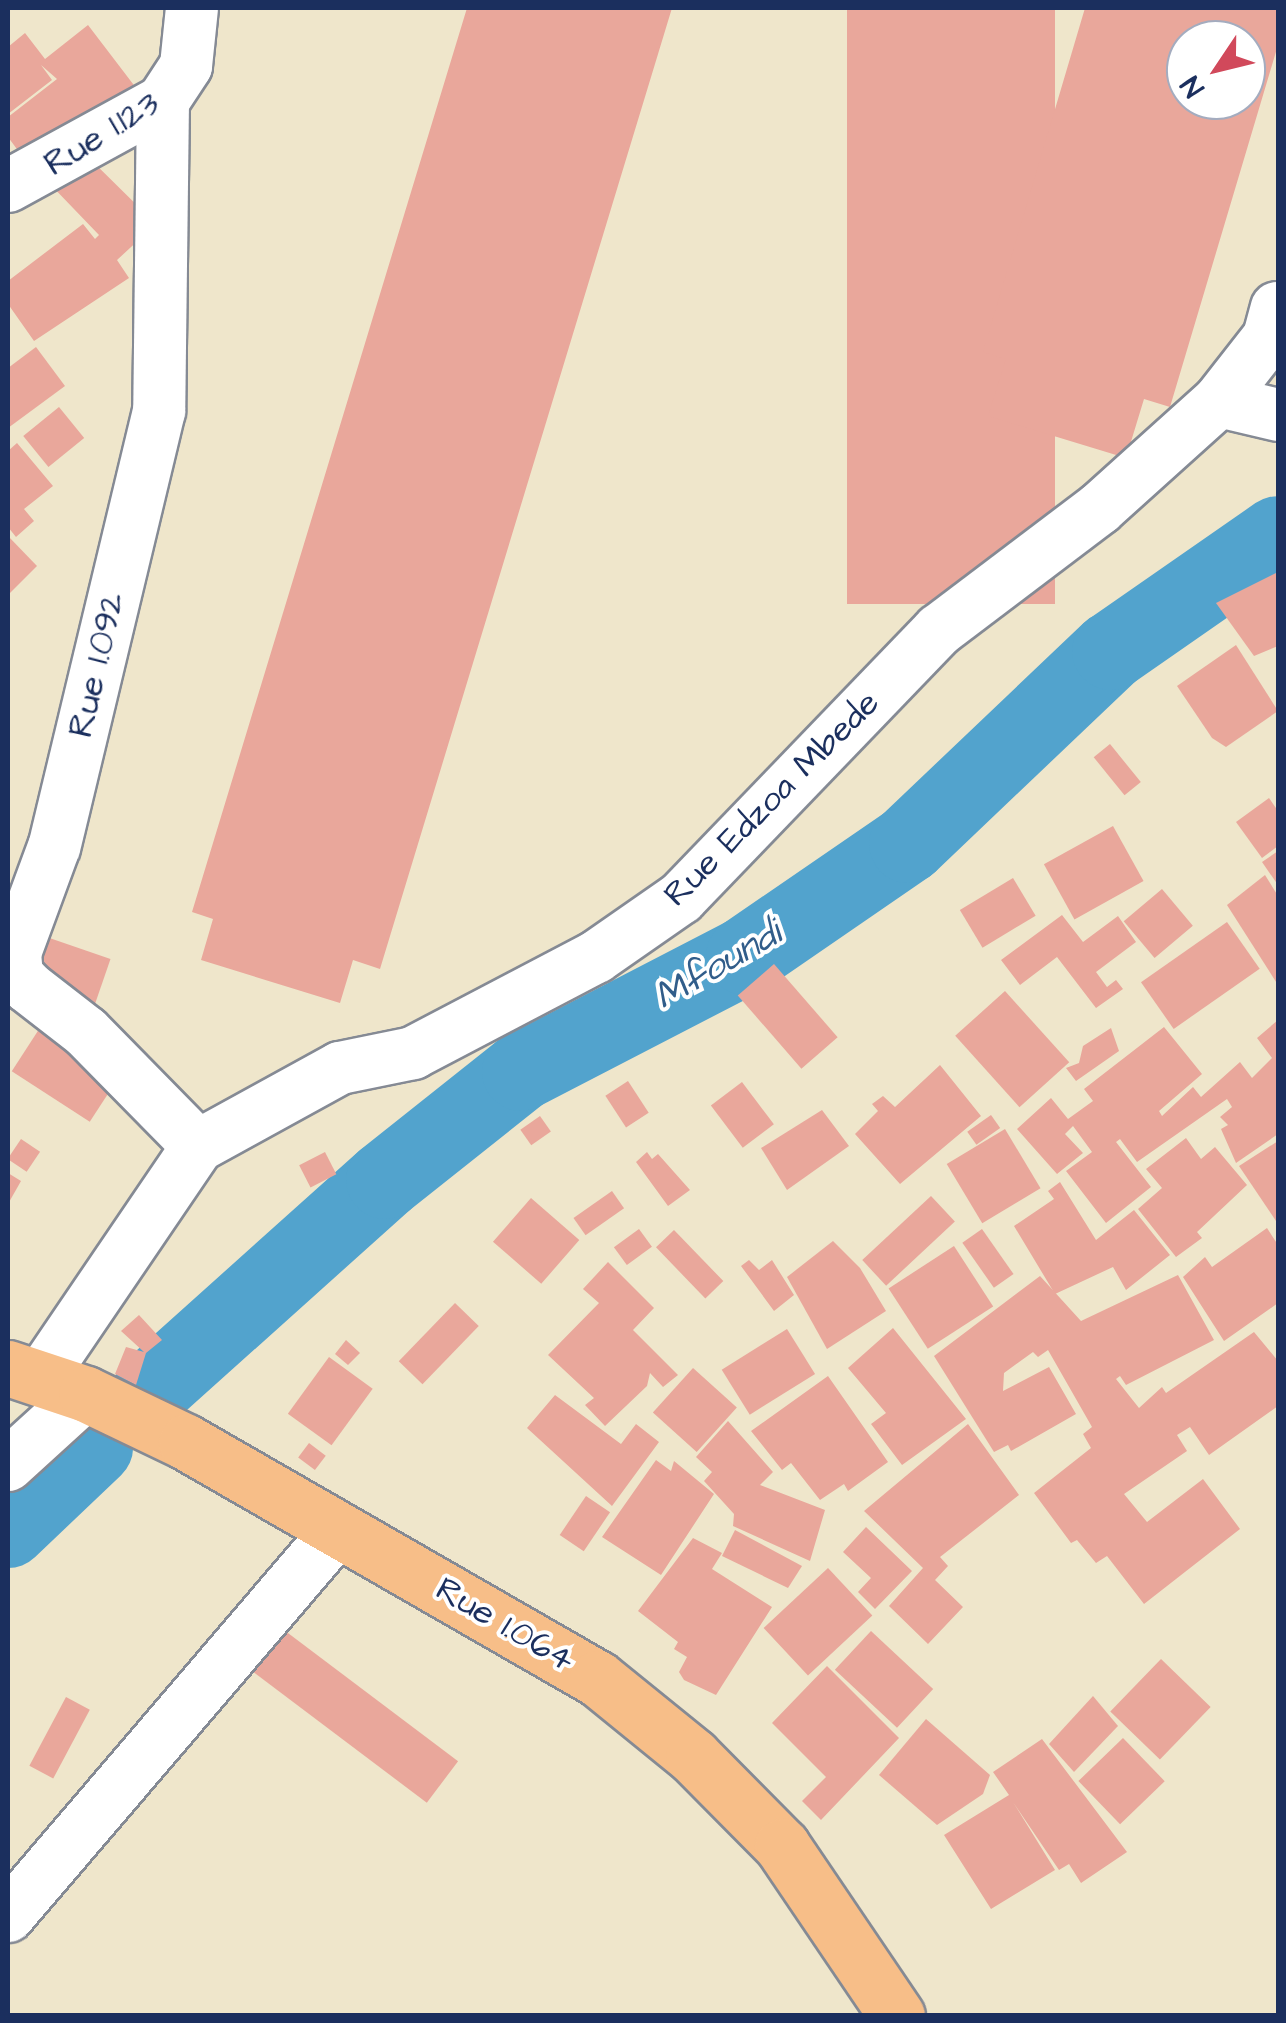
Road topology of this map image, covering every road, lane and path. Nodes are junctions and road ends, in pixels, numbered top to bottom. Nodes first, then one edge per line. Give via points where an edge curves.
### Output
1 (192, 8) edge
2 (163, 101) junction
3 (8, 186) edge
4 (1277, 308) edge
5 (1219, 401) junction
6 (1278, 415) edge
7 (198, 1146) junction
8 (45, 1380) edge
9 (8, 1465) edge
10 (338, 1530) junction
11 (8, 1916) edge
12 (897, 2016) edge

1 - 2 street, Rue 1.123 via 186,66
2 - 3 street, Rue 1.123
2 - 7 street, Rue 1.092 via 160,411 54,847 14,954 28,987 86,1032
4 - 5 street, Rue Edzoa Mbede via 1268,337
5 - 6 street
5 - 7 street, Rue Edzoa Mbede via 1098,509 939,630 681,898 596,957 480,1022 413,1053 340,1068
7 - 8 street, Rue Edzoa Mbede
8 - 9 street, Rue Edzoa Mbede
8 - 10 main road, Rue 1.064 via 186,1442
10 - 11 street
10 - 12 main road, Rue 1.064 via 597,1678 694,1756 782,1846

